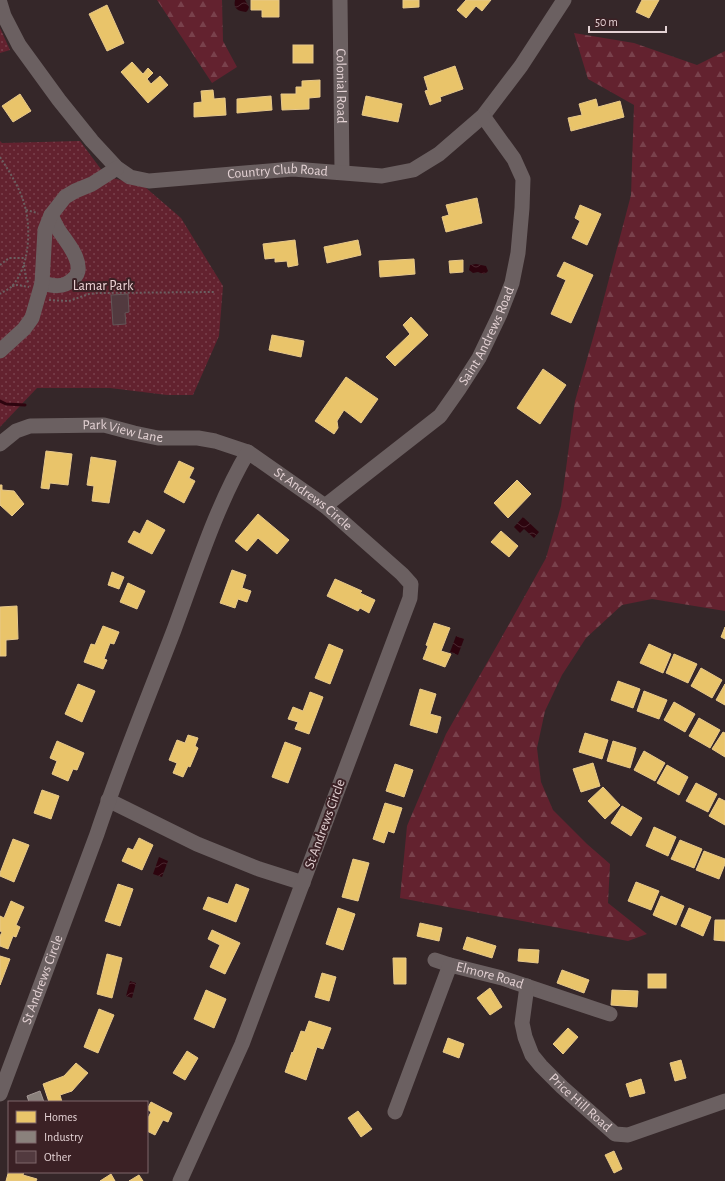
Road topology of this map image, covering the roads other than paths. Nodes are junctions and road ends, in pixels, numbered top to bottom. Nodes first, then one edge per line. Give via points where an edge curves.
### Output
1 (340, 0) edge
2 (564, 0) edge
3 (0, 3) edge
4 (483, 116) junction
5 (117, 168) junction
6 (342, 172) junction
7 (51, 215) junction
8 (41, 289) junction
9 (0, 351) edge
10 (0, 444) edge
11 (248, 452) junction
12 (325, 506) junction
13 (108, 800) junction
14 (303, 883) junction
15 (435, 960) dead end
16 (450, 965) junction
17 (527, 986) junction
18 (610, 1014) dead end
19 (0, 1094) edge
20 (725, 1101) edge
21 (395, 1112) dead end
22 (180, 1181) edge

1 - 6 street, Colonial Road
2 - 4 street, Country Club Road via 521,66
3 - 5 street, Country Club Road via 19,45 59,100
4 - 6 street, Country Club Road via 439,154 413,170 382,176
4 - 12 street, Saint Andrews Road via 514,159 523,179 518,253 512,283 500,314 478,358 440,416
5 - 6 street, Country Club Road via 130,177 149,181 293,169
5 - 7 street via 65,197
7 - 8 street via 45,230
7 - 8 street via 75,256 78,267 77,274 67,284
8 - 9 street via 32,318 24,330
10 - 11 street, Park View Lane via 16,431 30,426 104,425 158,438 198,438 216,441
11 - 12 street, St Andrews Circle
11 - 13 street, St Andrews Circle via 236,471 215,521
12 - 14 street, St Andrews Circle via 402,574 410,584 410,598
13 - 14 street via 196,844 258,869
13 - 19 street, St Andrews Circle
14 - 22 street, St Andrews Circle via 242,1044
15 - 16 street
16 - 17 street, Elmore Road
16 - 21 street, Elmore Road
17 - 18 street, Elmore Road
17 - 20 street, Price Hill Road via 522,1023 532,1055 562,1087 615,1134 628,1135

